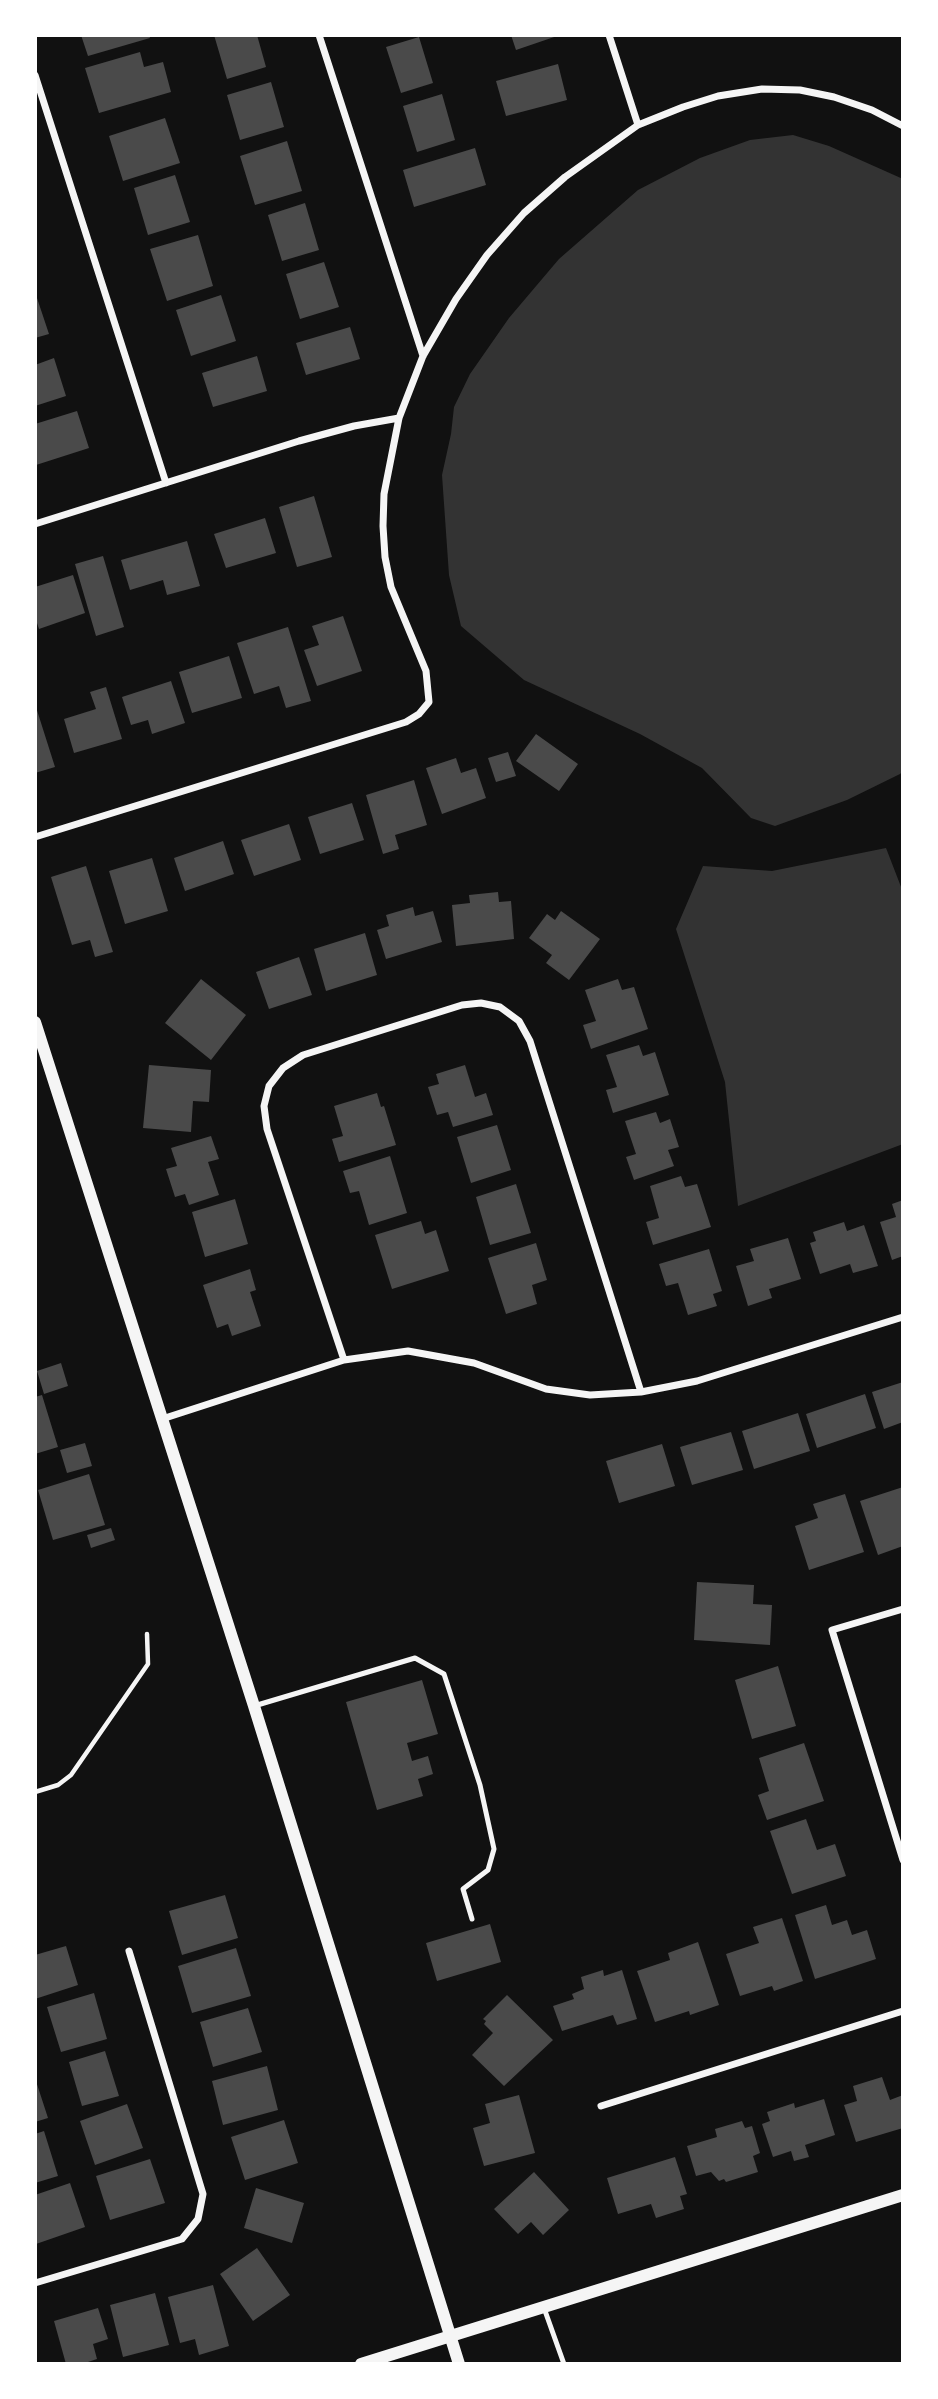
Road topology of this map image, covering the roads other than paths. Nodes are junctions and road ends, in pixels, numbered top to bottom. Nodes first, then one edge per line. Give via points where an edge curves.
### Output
1 (319, 35) edge
2 (609, 35) edge
3 (35, 75) edge
4 (638, 125) junction
5 (903, 126) edge
6 (423, 356) junction
7 (399, 418) junction
8 (166, 483) junction
9 (35, 524) edge
10 (35, 837) edge
11 (35, 1021) edge
12 (903, 1317) edge
13 (344, 1360) junction
14 (640, 1392) junction
15 (162, 1419) junction
16 (903, 1609) edge
17 (254, 1706) junction
18 (903, 1860) edge
19 (472, 1919) dead end
20 (129, 1951) dead end
21 (903, 2011) edge
22 (601, 2106) dead end
23 (903, 2195) edge
24 (35, 2283) edge
25 (544, 2308) junction
26 (450, 2337) junction
27 (361, 2364) edge
28 (459, 2364) edge
29 (564, 2364) edge

1 - 6 street
2 - 4 street
3 - 8 street
4 - 5 street via 718,96 762,89 834,97
4 - 6 street via 524,213 487,255
6 - 7 street
7 - 8 street via 354,426
7 - 10 street via 384,494 385,557 395,597 426,671 429,702 419,714 406,722
8 - 9 street
11 - 15 street
12 - 14 street via 697,1381
13 - 14 street via 408,1351 474,1363 546,1389 590,1395
13 - 14 street via 267,1129 264,1106 269,1086 283,1068 303,1055 481,1003 500,1007 519,1021 530,1041
13 - 15 street
15 - 17 street
16 - 18 street via 832,1630
17 - 19 lane via 415,1658 444,1674 480,1785 495,1849 488,1870 463,1889
17 - 26 street
20 - 24 street via 203,2194 198,2219 182,2239
21 - 22 street
23 - 25 street
25 - 26 street
25 - 29 lane
26 - 27 street
26 - 28 street

